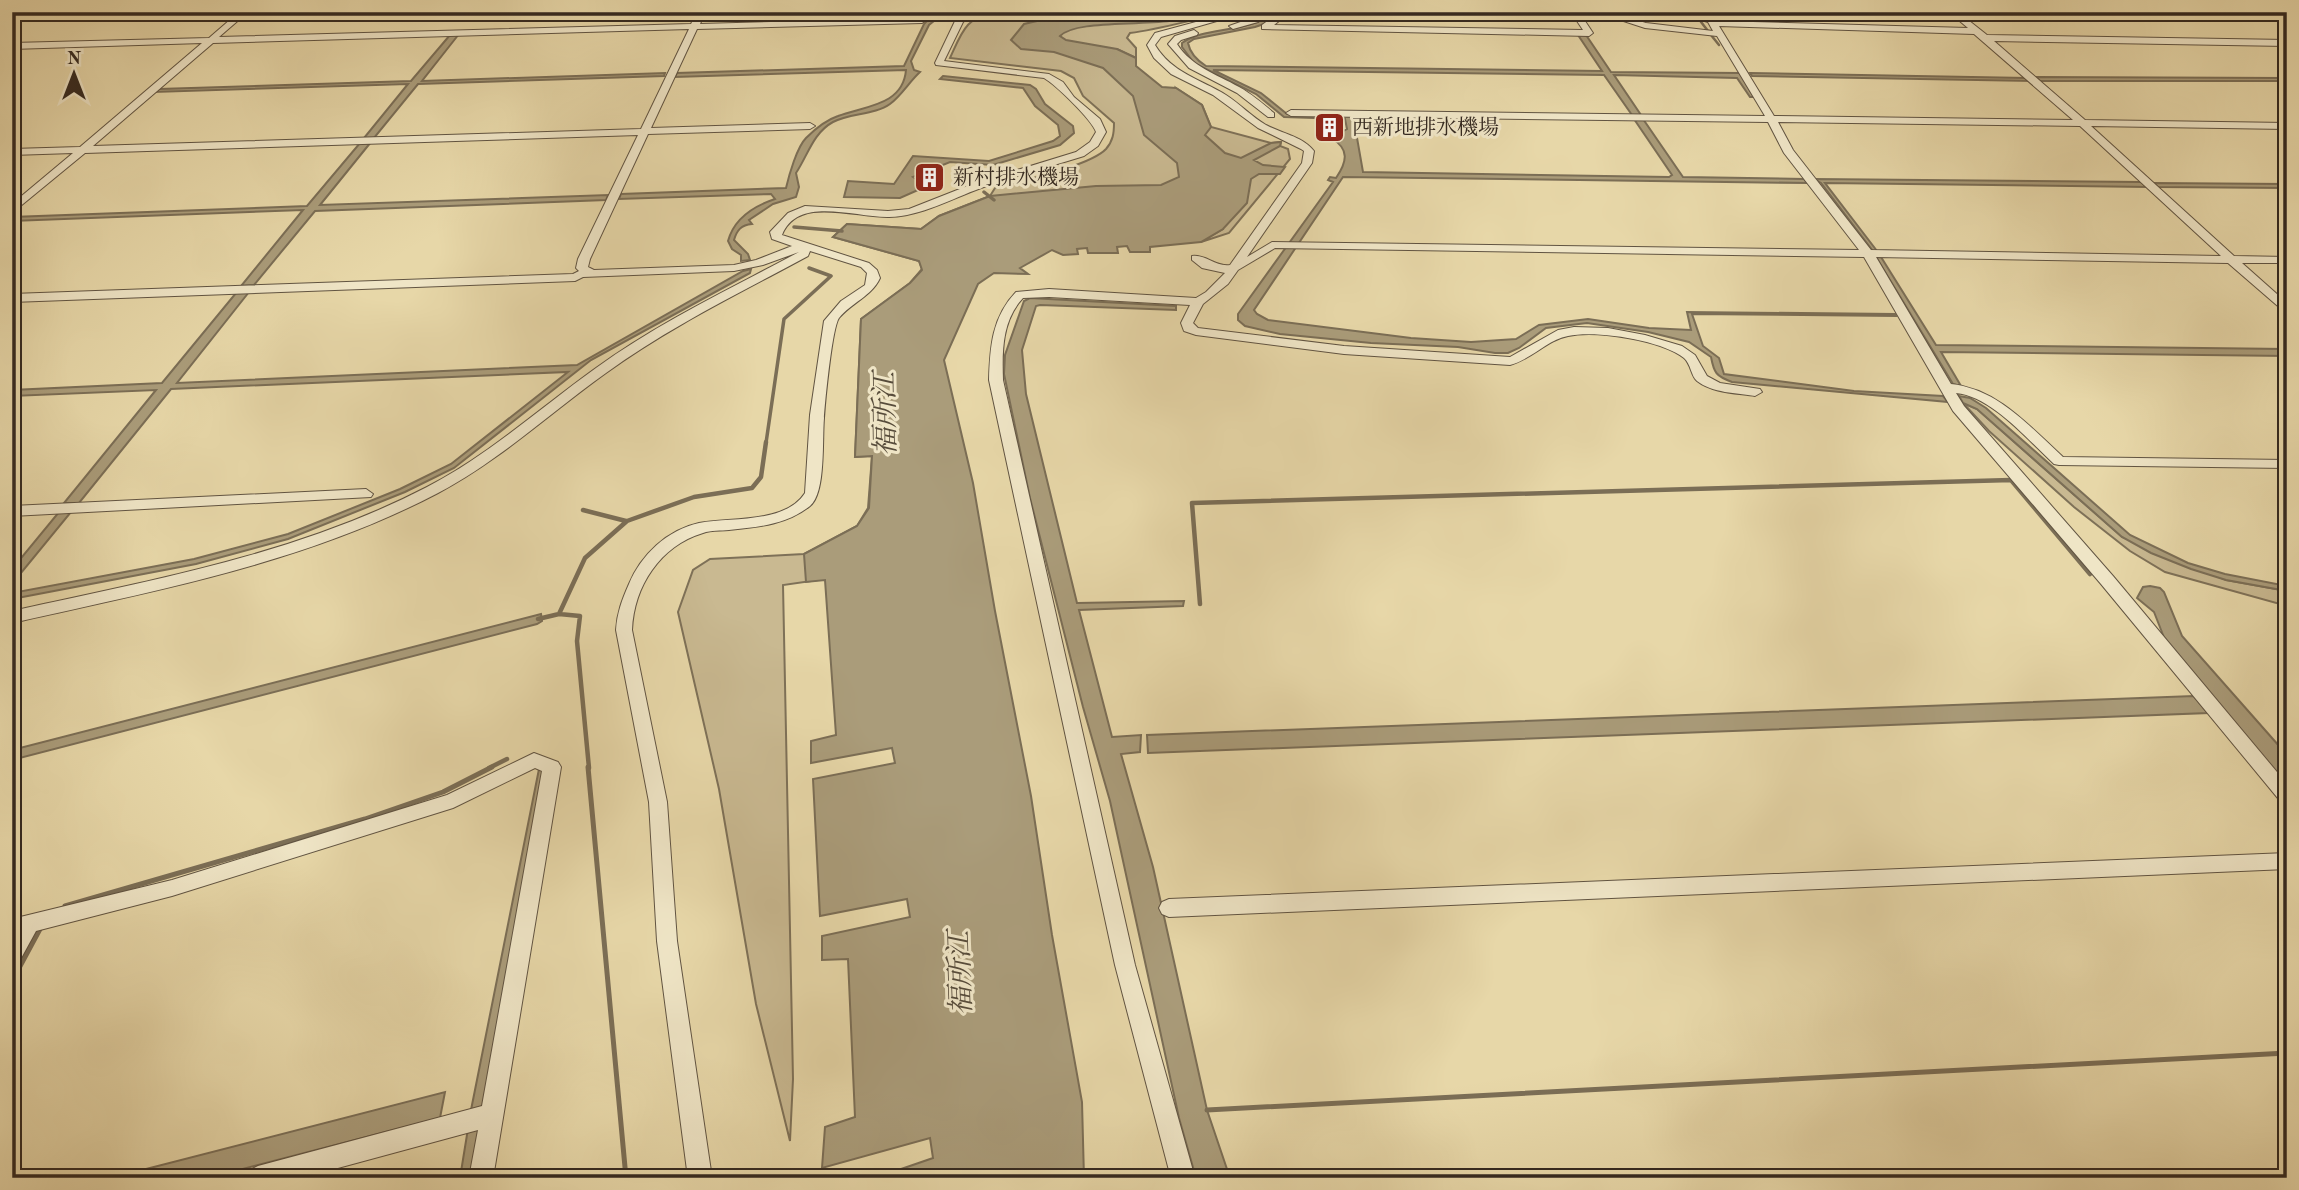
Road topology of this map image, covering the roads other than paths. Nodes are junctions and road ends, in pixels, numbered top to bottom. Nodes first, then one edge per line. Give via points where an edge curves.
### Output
1 (244, 12) edge
2 (701, 12) edge
3 (973, 12) edge
4 (1244, 12) edge
5 (1266, 12) edge
6 (1286, 12) edge
7 (1575, 12) edge
8 (1600, 12) edge
9 (1680, 12) edge
10 (1953, 12) edge
11 (922, 20) dead end
12 (1713, 23) junction
13 (694, 26) junction
14 (1719, 34) junction
15 (1980, 34) junction
16 (212, 40) junction
17 (2287, 43) edge
18 (12, 46) edge
19 (1291, 113) dead end
20 (1271, 115) dead end
21 (1772, 119) junction
22 (2081, 124) junction
23 (810, 126) dead end
24 (2287, 126) edge
25 (645, 131) junction
26 (83, 150) junction
27 (12, 152) edge
28 (12, 210) edge
29 (1269, 219) junction
30 (1272, 245) junction
31 (805, 247) junction
32 (1868, 254) junction
33 (1196, 258) dead end
34 (2231, 259) junction
35 (2287, 260) edge
36 (1231, 271) junction
37 (592, 273) junction
38 (12, 298) edge
39 (1198, 302) junction
40 (2287, 310) edge
41 (1945, 388) junction
42 (1755, 392) dead end
43 (2287, 464) edge
44 (366, 494) dead end
45 (12, 511) edge
46 (12, 617) edge
47 (2287, 797) edge
48 (2287, 861) edge
49 (1169, 908) dead end
50 (21, 926) edge
51 (12, 956) edge
52 (491, 1115) junction
53 (258, 1178) edge
54 (481, 1178) edge
55 (700, 1178) edge
56 (1182, 1178) edge

1 - 16 street
2 - 13 street
3 - 31 street via 959,21 939,63 1054,79 1097,121 1099,138 1080,154 904,214 809,208 792,215 776,232 776,237
4 - 29 street via 1158,35 1151,44 1176,75 1310,150 1307,163
5 - 20 street via 1244,24 1193,33 1172,44 1191,67 1236,89
6 - 7 street via 1265,27 1589,33
8 - 14 street via 1645,25
9 - 12 street
10 - 15 street
11 - 13 street
12 - 14 street
12 - 15 street
13 - 16 street
13 - 25 street
14 - 21 street
15 - 17 street
15 - 22 street
16 - 18 street
16 - 26 street
19 - 21 street
21 - 22 street
21 - 32 street via 1788,151
22 - 24 street
22 - 34 street
23 - 25 street
25 - 26 street
25 - 37 street via 581,265
26 - 27 street
26 - 28 street
29 - 30 street
29 - 36 street
30 - 32 street
30 - 36 street
31 - 37 street via 734,268
31 - 46 street via 804,254 623,356 463,474 375,518 249,562
31 - 55 street via 865,265 874,278 870,287 830,321 812,493 799,508 782,517 700,528 664,545 646,564 623,621 658,802 667,941
32 - 34 street
32 - 41 street
33 - 36 street
34 - 35 street
34 - 40 street
36 - 39 street
37 - 38 street
39 - 42 street via 1188,323 1188,328 1196,331 1344,350 1510,361 1562,333 1616,334 1672,346 1694,360 1701,378 1717,386
39 - 56 street via 1020,295 1008,309 996,353 996,380 1125,965
41 - 43 street via 1969,390 1991,400 2059,461
41 - 47 street
44 - 45 street
48 - 49 street
50 - 51 street
50 - 52 street via 172,888 453,801 534,760 552,767
52 - 53 street
52 - 54 street

